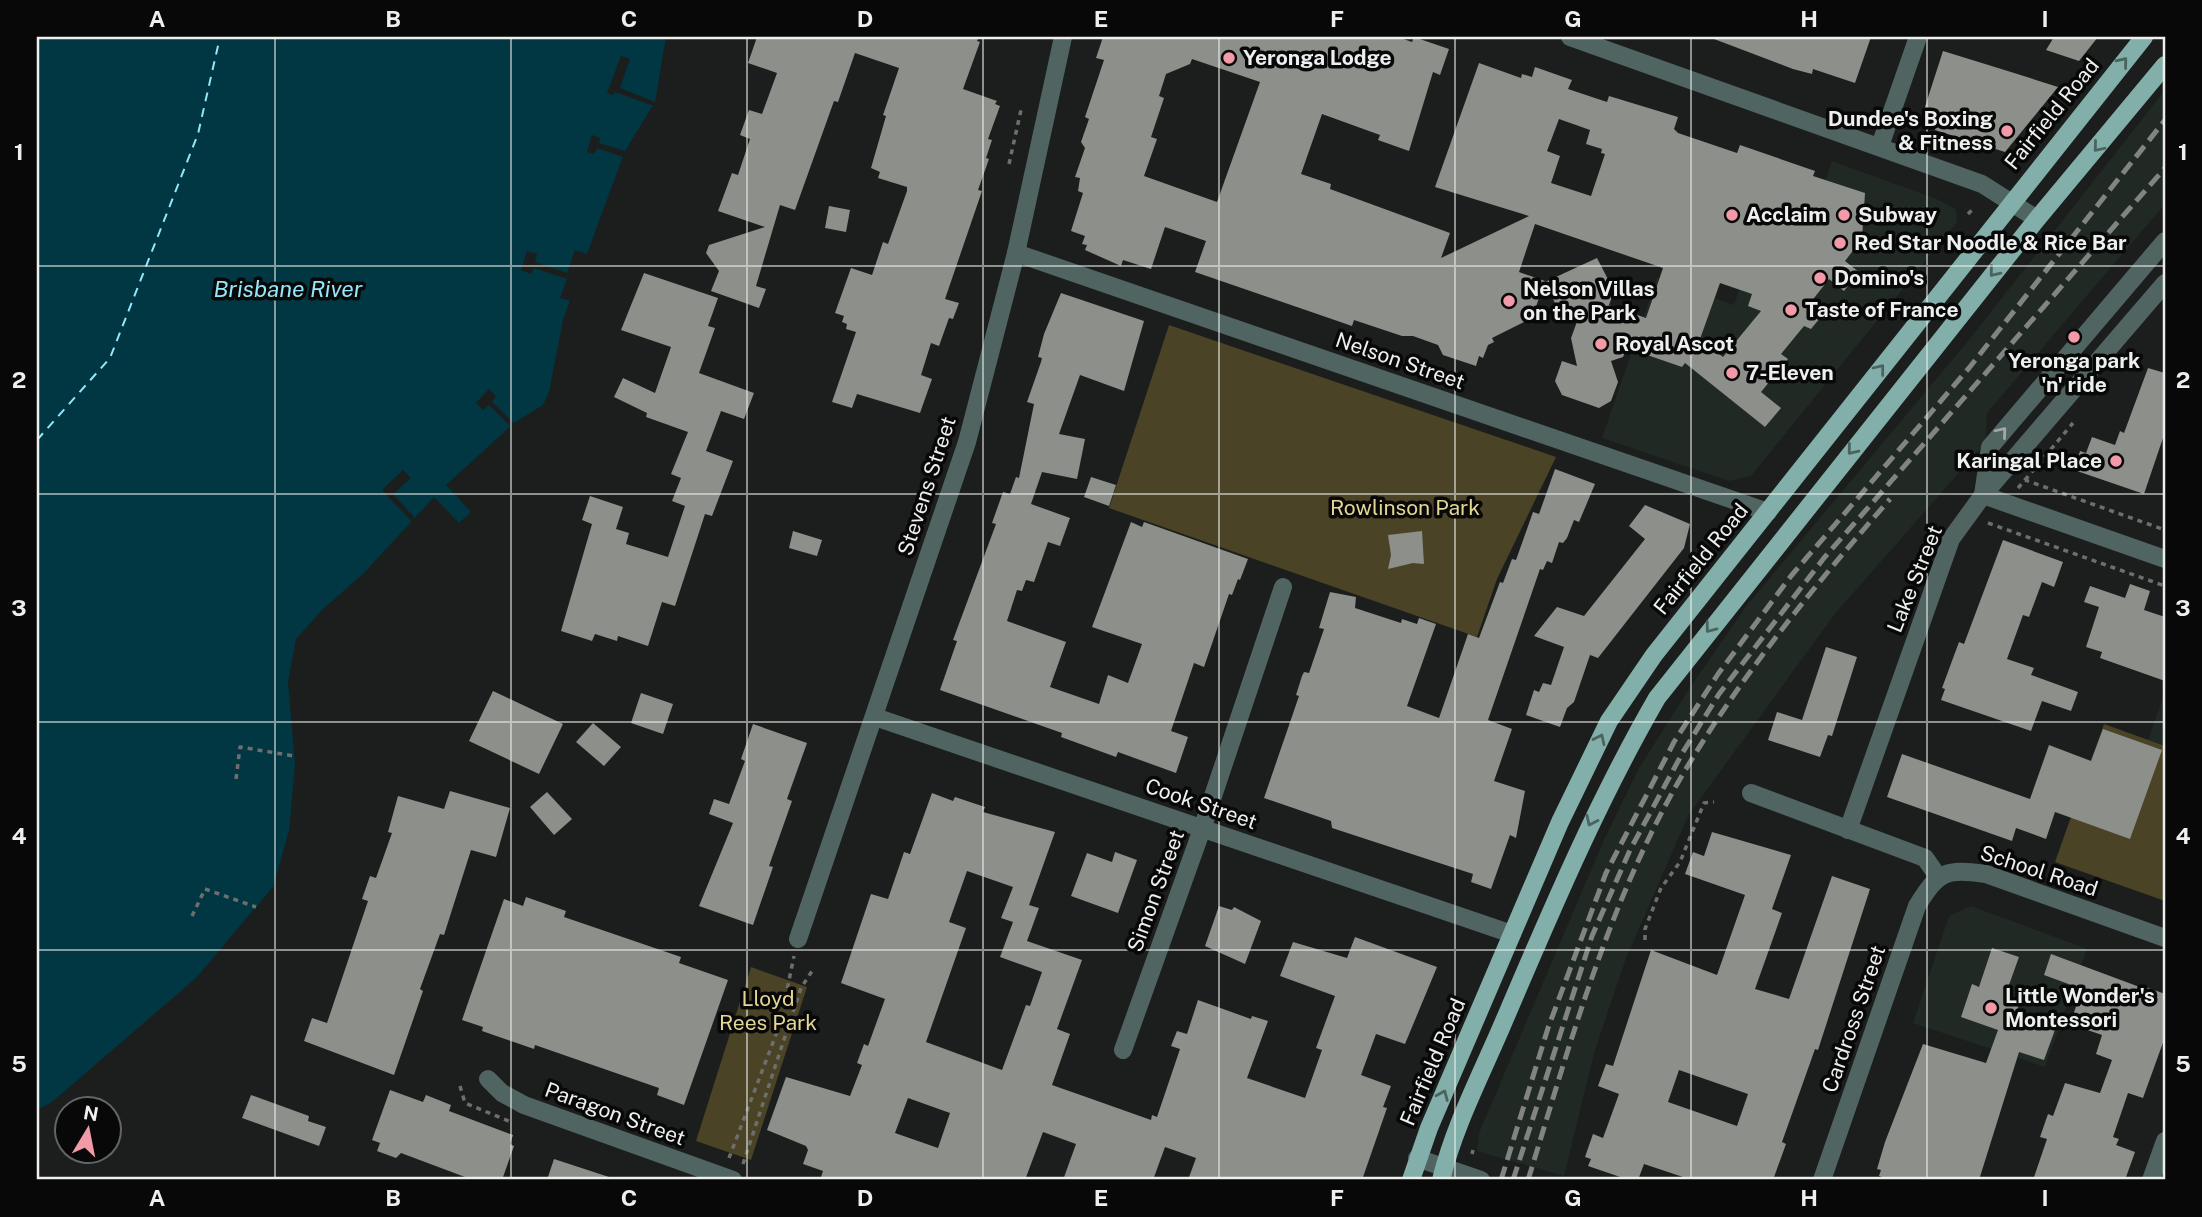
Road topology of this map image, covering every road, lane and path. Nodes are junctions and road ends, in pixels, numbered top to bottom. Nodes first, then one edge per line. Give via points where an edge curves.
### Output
1 (1063, 37) edge
2 (1570, 37) edge
3 (1918, 37) edge
4 (2144, 37) edge
5 (2165, 65) edge
6 (1021, 110) dead end
7 (1880, 146) junction
8 (1009, 164) dead end
9 (2012, 201) junction
10 (1974, 208) dead end
11 (1968, 214) dead end
12 (2037, 219) junction
13 (2165, 241) edge
14 (1016, 253) junction
15 (2165, 283) edge
16 (2019, 488) dead end
17 (1983, 495) junction
18 (1768, 512) junction
19 (1989, 523) dead end
20 (2165, 530) edge
21 (2165, 559) edge
22 (2165, 586) edge
23 (1283, 587) dead end
24 (875, 717) junction
25 (295, 756) dead end
26 (236, 779) dead end
27 (1751, 793) dead end
28 (1714, 802) dead end
29 (1202, 829) junction
30 (1848, 830) junction
31 (1939, 878) junction
32 (256, 907) dead end
33 (192, 916) dead end
34 (1512, 934) junction
35 (2165, 938) edge
36 (798, 939) dead end
37 (1645, 940) dead end
38 (793, 959) dead end
39 (812, 971) dead end
40 (1123, 1050) dead end
41 (488, 1079) dead end
42 (460, 1086) dead end
43 (521, 1125) dead end
44 (2165, 1141) edge
45 (1418, 1158) junction
46 (725, 1174) edge
47 (1442, 1174) edge
48 (1475, 1178) edge
49 (1411, 1180) edge
50 (1822, 1180) edge
51 (2151, 1180) edge

1 - 14 street, Stevens Street
2 - 7 street
3 - 7 street
9 -> 4 main road, Fairfield Road
5 -> 12 main road
6 - 8 path
7 - 9 street via 1982,184
9 - 12 street
18 -> 9 main road, Fairfield Road
10 - 11 path
12 -> 47 main road via 1657,698 1612,775 1566,874
17 -> 13 street via 1990,447
14 - 18 street, Nelson Street
14 - 24 street, Stevens Street via 967,442
15 - 17 street, Lake Street
16 - 20 path via 2025,480
17 - 21 street
17 - 30 street, Lake Street via 1951,539
34 -> 18 main road, Fairfield Road via 1609,721 1654,655
19 - 22 path
23 - 29 street, Simon Street
24 - 29 street, Cook Street
24 - 36 street, Stevens Street
25 - 26 path via 240,747
27 - 30 street
28 - 37 path via 1704,803 1680,862 1661,888
29 - 34 street, Cook Street
29 - 40 street, Simon Street
30 - 31 street via 1925,858
31 - 35 street, School Road via 1957,869 1986,874
31 - 50 street, Cardross Street via 1917,906
32 - 33 path via 205,889
45 -> 34 main road, Fairfield Road
38 - 46 path via 780,1024
39 - 46 path
41 - 46 street, Paragon Street via 524,1105
42 - 43 path via 465,1103
44 - 51 street
45 - 47 street
45 - 49 main road, Fairfield Road
47 - 48 street

